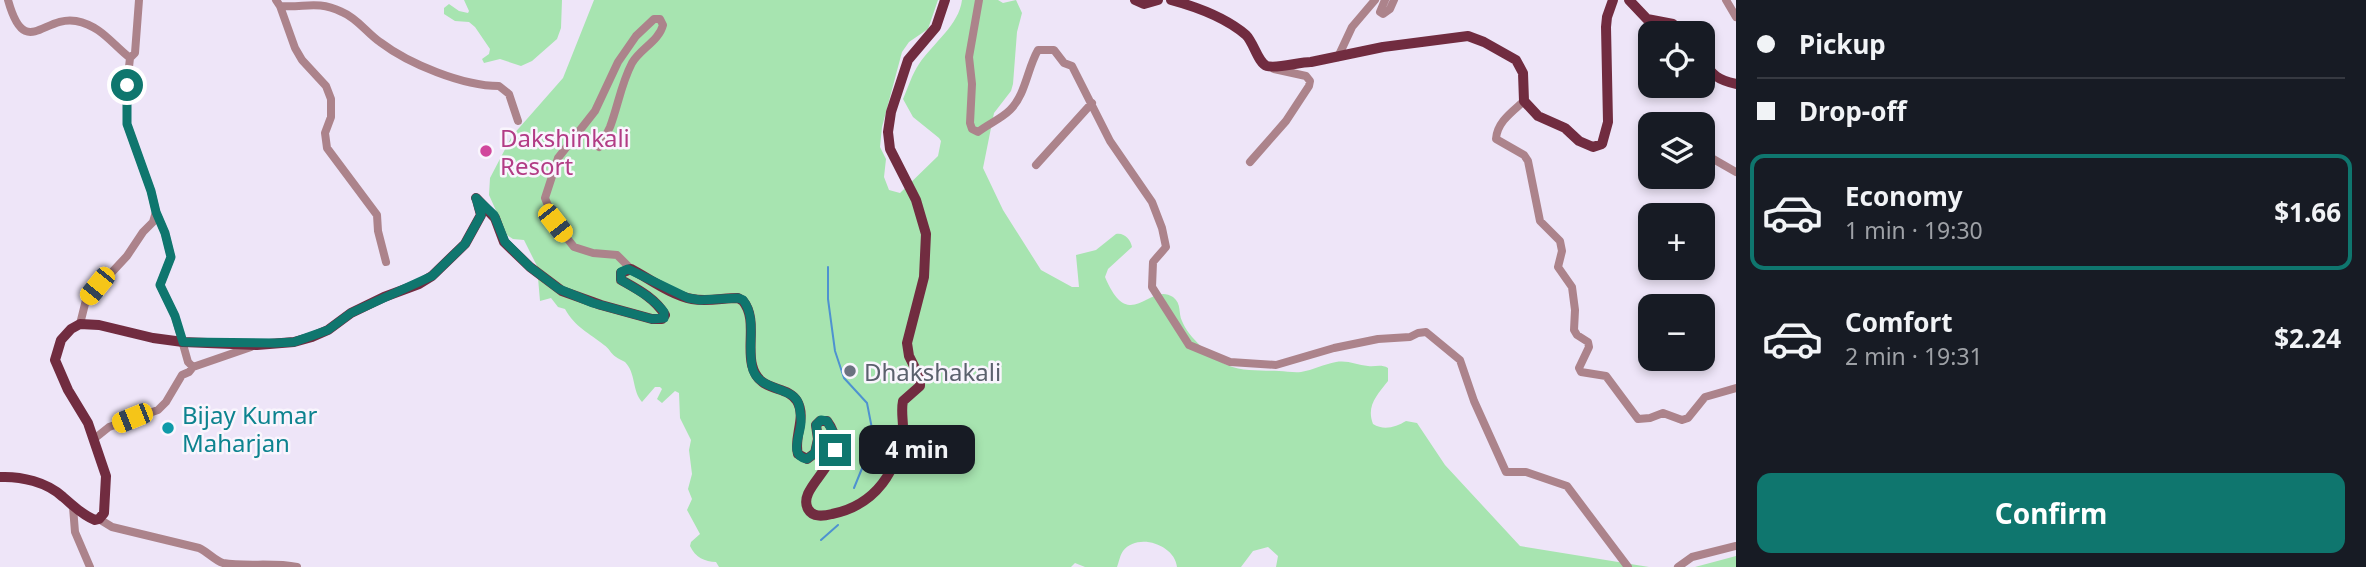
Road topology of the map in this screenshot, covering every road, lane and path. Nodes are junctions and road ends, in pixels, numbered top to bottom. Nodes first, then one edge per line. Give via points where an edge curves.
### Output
1 (8, 0) edge
2 (139, 0) edge
3 (945, 0) edge
4 (979, 0) edge
5 (1135, 0) edge
6 (1158, 0) edge
7 (1171, 0) edge
8 (1375, 0) edge
9 (1385, 0) edge
10 (1395, 0) edge
11 (1613, 0) edge
12 (1629, 0) edge
13 (1726, 0) edge
14 (278, 3) edge
15 (1736, 17) edge
16 (1657, 21) edge
17 (1338, 57) junction
18 (130, 58) junction
19 (1270, 67) junction
20 (1715, 76) edge
21 (1736, 84) edge
22 (1524, 101) junction
23 (1091, 103) junction
24 (518, 121) dead end
25 (599, 147) dead end
26 (1715, 160) edge
27 (1250, 162) dead end
28 (1036, 165) dead end
29 (1736, 172) edge
30 (156, 212) junction
31 (386, 262) dead end
32 (631, 269) junction
33 (80, 324) junction
34 (183, 342) junction
35 (257, 345) junction
36 (193, 367) junction
37 (1736, 388) edge
38 (94, 439) junction
39 (0, 477) edge
40 (73, 507) junction
41 (99, 519) junction
42 (1736, 546) edge
43 (216, 565) edge
44 (90, 567) edge
45 (298, 567) edge
46 (1628, 567) edge
47 (1678, 567) edge

1 - 18 street via 15,23 24,30 39,31 67,20 78,22 97,28
2 - 18 street via 135,53
3 - 32 main road via 936,27 908,60 889,121 890,149 916,200 927,246 924,278 907,343 920,386 903,401 898,450 883,486 873,495 839,512 821,516 810,512 807,497 832,457 833,432 827,421 820,421 815,453 807,459 798,454 798,402 756,376 745,303 738,298 688,298
4 - 23 street via 970,57 972,130 978,132 1009,112 1020,97 1038,50 1054,50 1072,66
5 - 6 main road via 1144,4
7 - 19 main road via 1233,25
8 - 17 street via 1352,27
9 - 10 street via 1383,14
11 - 22 main road via 1607,17 1608,122 1602,144 1587,146 1565,128 1538,116
12 - 16 main road via 1647,19
13 - 15 street
14 - 24 street via 295,7 310,3 343,12 382,44 424,67 481,86 499,86 509,94
14 - 31 street via 295,48 326,86 331,99 327,148 377,215
17 - 19 main road
17 - 22 main road via 1468,36 1516,60 1523,73
18 - 30 street via 127,124
19 - 27 street via 1306,76 1309,86
20 - 21 main road
22 - 37 street via 1495,136 1528,160 1541,221 1560,241 1558,267 1575,296 1574,330 1589,347 1581,372 1606,376 1638,419 1644,420 1663,413 1688,418 1705,397
23 - 28 street
23 - 46 street via 1110,141 1152,202 1166,247 1153,262 1153,287 1189,345 1230,362 1276,365 1334,348 1426,332 1460,360 1506,472 1526,472 1567,486
25 - 32 street via 633,61 662,29 660,19 636,36 618,62 595,111 558,158 545,198 555,223 574,247 617,255
26 - 29 street
30 - 33 street via 127,256 86,300
30 - 34 street via 171,257 160,285
32 - 35 main road via 621,272 621,280 660,307 665,315 662,319 562,291 505,242 494,215 476,198 481,215 465,244 432,276 351,313 312,337
33 - 34 main road
33 - 38 main road via 61,340 55,360
34 - 35 main road
34 - 36 street
35 - 36 street
36 - 38 street via 158,410 109,427
38 - 41 main road via 107,476 104,513
39 - 40 main road via 16,476 49,487
40 - 41 main road
40 - 44 street via 75,532
41 - 43 street via 112,527 199,548 209,552
42 - 47 street via 1692,557
43 - 45 street

